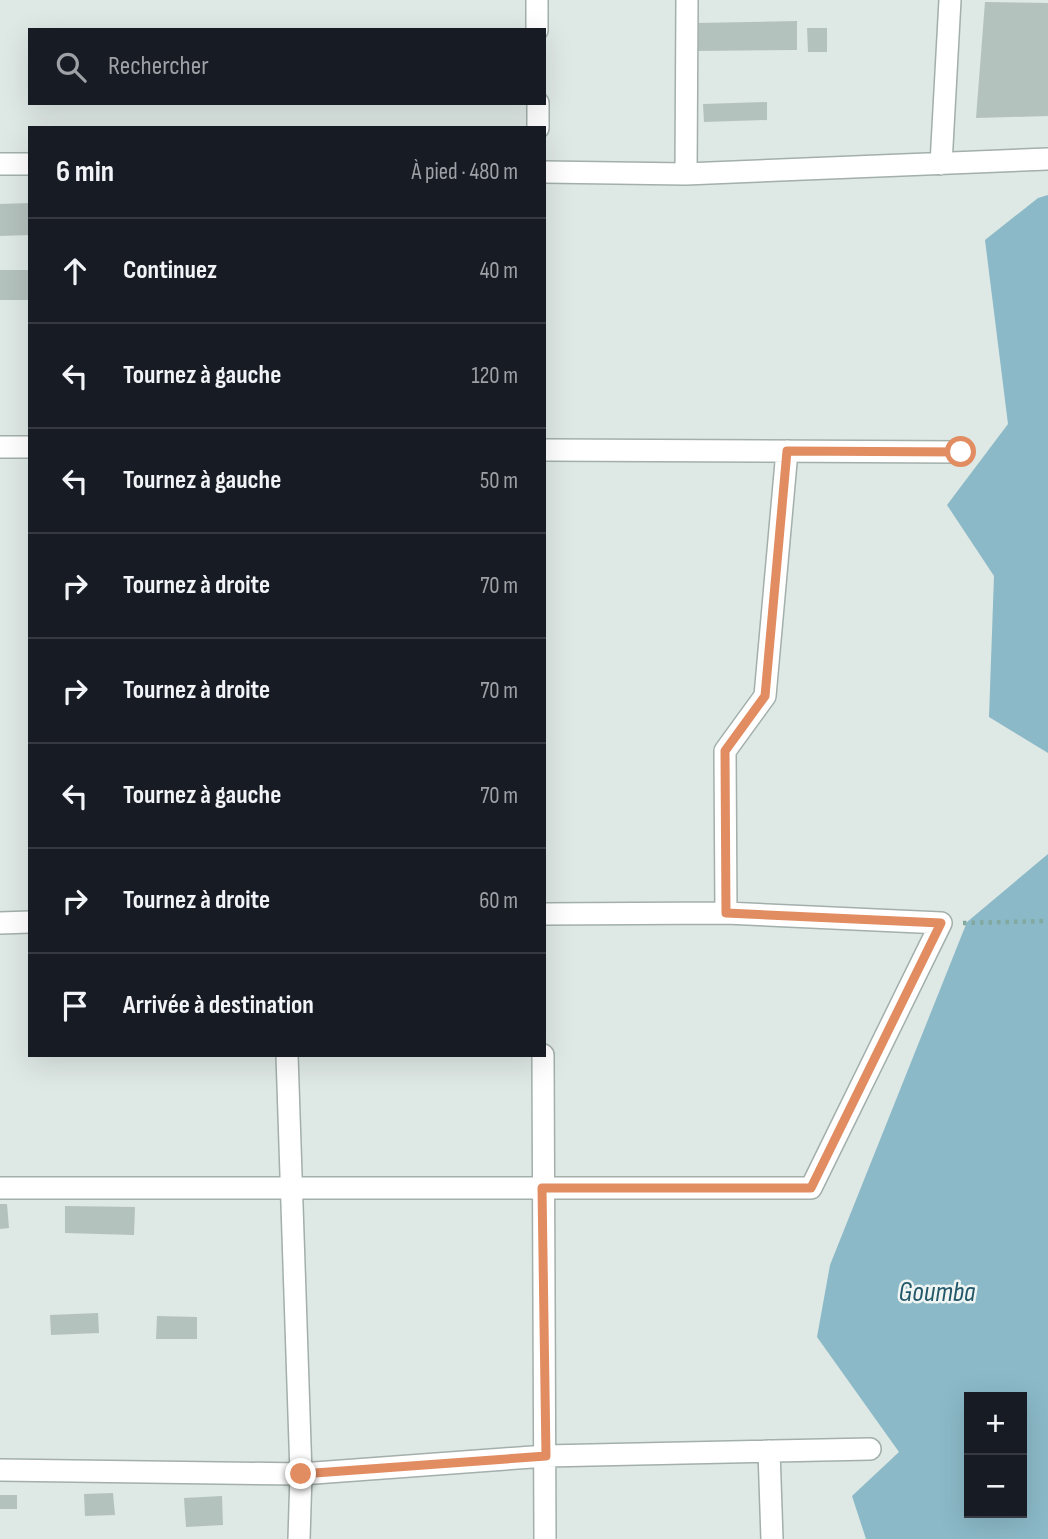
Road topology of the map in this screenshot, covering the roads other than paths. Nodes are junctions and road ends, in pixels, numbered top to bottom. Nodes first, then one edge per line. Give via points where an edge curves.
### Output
1 (537, 0) edge
2 (687, 0) edge
3 (950, 0) edge
4 (537, 28) edge
5 (538, 105) edge
6 (538, 126) edge
7 (1048, 159) edge
8 (0, 164) edge
9 (28, 164) edge
10 (941, 164) junction
11 (546, 172) edge
12 (686, 174) junction
13 (0, 447) edge
14 (28, 447) edge
15 (546, 450) edge
16 (787, 451) junction
17 (961, 452) dead end
18 (726, 913) junction
19 (546, 915) edge
20 (28, 922) edge
21 (0, 923) edge
22 (287, 1057) edge
23 (543, 1057) edge
24 (291, 1187) junction
25 (0, 1188) edge
26 (542, 1188) junction
27 (870, 1448) dead end
28 (769, 1451) junction
29 (546, 1456) junction
30 (0, 1470) edge
31 (301, 1474) junction
32 (299, 1539) edge
33 (545, 1539) edge
34 (772, 1539) edge

1 - 4 street
2 - 12 street
3 - 10 street
5 - 6 street
7 - 10 street
8 - 9 street
10 - 12 street
11 - 12 street
13 - 14 street
15 - 16 street
16 - 17 street
16 - 18 street via 765,696 725,751
18 - 19 street
18 - 26 street via 941,923 811,1188
20 - 21 street
22 - 24 street
23 - 26 street
24 - 25 street
24 - 26 street
24 - 31 street
26 - 29 street
27 - 28 street
28 - 29 street
28 - 34 street
29 - 31 street
29 - 33 street
30 - 31 street
31 - 32 street

